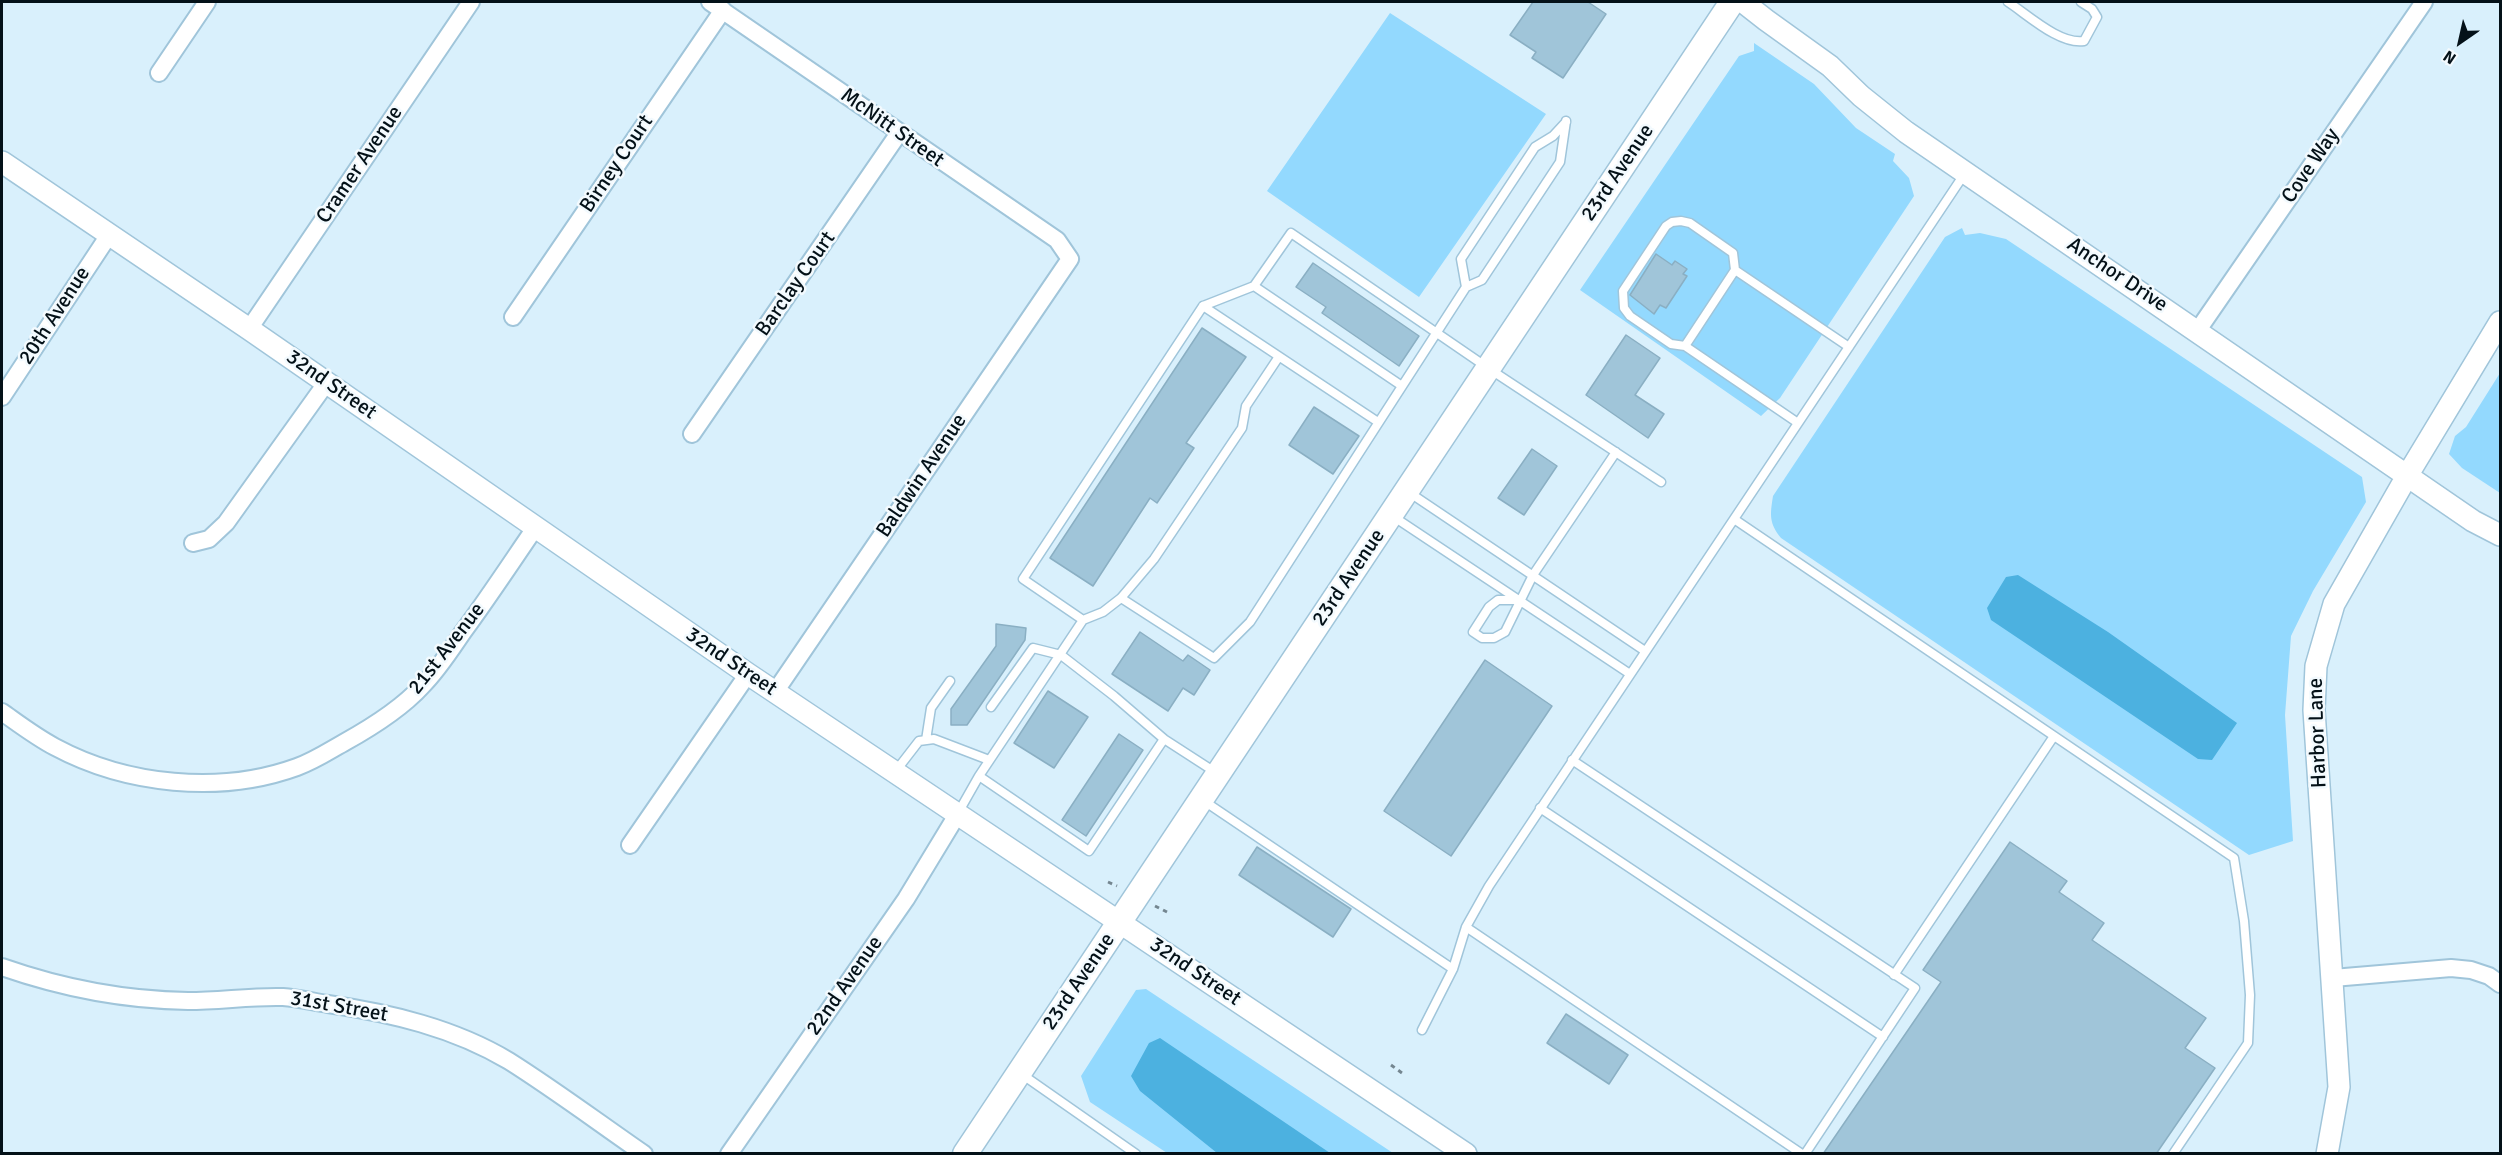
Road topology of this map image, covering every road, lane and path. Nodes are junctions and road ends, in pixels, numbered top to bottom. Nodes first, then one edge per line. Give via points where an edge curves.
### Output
1 (207, 2) edge
2 (471, 2) edge
3 (1732, 2) edge
4 (1743, 2) edge
5 (2008, 2) edge
6 (2081, 2) edge
7 (2424, 2) edge
8 (716, 6) edge
9 (159, 73) dead end
10 (899, 133) junction
11 (2, 162) edge
12 (1965, 172) junction
13 (109, 235) junction
14 (1070, 259) joint
15 (1735, 270) junction
16 (1254, 286) junction
17 (1466, 287) junction
18 (1203, 306) junction
19 (513, 317) dead end
20 (2500, 322) edge
21 (249, 329) junction
22 (2198, 330) junction
23 (1436, 333) junction
24 (1685, 346) junction
25 (1849, 347) junction
26 (1278, 358) junction
27 (1488, 368) junction
28 (327, 382) junction
29 (1401, 386) junction
30 (2, 397) edge
31 (1378, 422) junction
32 (1798, 423) junction
33 (692, 434) dead end
34 (1616, 452) junction
35 (2407, 476) junction
36 (1661, 482) dead end
37 (1407, 490) junction
38 (1391, 514) junction
39 (1734, 519) junction
40 (535, 528) junction
41 (2500, 535) edge
42 (193, 543) dead end
43 (1533, 575) junction
44 (1121, 597) junction
45 (1519, 600) junction
46 (1083, 620) junction
47 (1645, 651) junction
48 (1060, 656) junction
49 (748, 674) junction
50 (1630, 674) junction
51 (950, 681) dead end
52 (775, 692) junction
53 (991, 707) dead end
54 (2, 712) edge
55 (2054, 736) junction
56 (1164, 739) junction
57 (926, 740) junction
58 (989, 760) junction
59 (1572, 760) junction
60 (894, 773) junction
61 (1218, 774) junction
62 (979, 776) junction
63 (1202, 799) junction
64 (1540, 808) junction
65 (957, 815) junction
66 (630, 844) dead end
67 (1120, 921) junction
68 (1466, 927) junction
69 (2, 967) edge
70 (1454, 969) junction
71 (1894, 975) junction
72 (2333, 978) junction
73 (2500, 984) edge
74 (1422, 1030) dead end
75 (1883, 1037) junction
76 (1391, 1065) dead end
77 (1019, 1072) junction
78 (1402, 1072) dead end
79 (644, 1154) edge
80 (729, 1154) edge
81 (965, 1154) edge
82 (1136, 1154) edge
83 (1466, 1154) edge
84 (1804, 1154) edge
85 (2174, 1154) edge
86 (2327, 1154) edge

1 - 9 street
2 - 21 street, Cramer Avenue
3 - 27 main road, 23rd Avenue
4 - 12 street, Anchor Drive via 1830,66 1906,132
5 - 6 lane via 2073,43 2084,41 2097,17
7 - 22 street, Cove Way
8 - 10 street, McNitt Street
8 - 19 street, Birney Court
10 - 14 street, McNitt Street via 1056,240
10 - 33 street, Barclay Court
11 - 13 street, 32nd Street
12 - 22 street, Anchor Drive
12 - 25 lane
13 - 21 street, 32nd Street
13 - 30 street, 20th Avenue
14 - 52 street, Baldwin Avenue
15 - 24 lane
15 - 24 lane via 1733,253 1681,220 1666,226 1623,291 1624,308 1630,316 1671,344
15 - 25 lane
16 - 18 lane
16 - 23 lane via 1291,233
16 - 29 lane
17 - 17 lane via 1482,280 1560,162 1566,121 1553,136 1535,147 1461,259
17 - 23 lane
18 - 26 lane
18 - 46 lane via 1023,579
20 - 35 street, Harbor Lane
21 - 28 street, 32nd Street
22 - 35 street, Anchor Drive
23 - 27 lane
23 - 29 lane
24 - 32 lane
25 - 32 lane
26 - 31 lane
26 - 44 lane via 1246,406 1242,428 1154,560
27 - 34 lane
27 - 37 main road, 23rd Avenue
28 - 40 street, 32nd Street
28 - 42 street via 226,523 209,539
29 - 31 lane
31 - 44 lane via 1250,622 1214,658
32 - 39 lane
34 - 36 lane
34 - 43 lane
35 - 41 street, Anchor Drive
35 - 72 street, Harbor Lane via 2334,604 2316,666 2314,710
37 - 38 main road, 23rd Avenue
37 - 43 lane
38 - 45 lane
38 - 61 main road, 23rd Avenue
39 - 47 lane
39 - 55 lane
40 - 49 street, 32nd Street
40 - 54 street, 21st Avenue via 436,670 409,699 365,731 316,759 274,774 191,783 127,774 55,747
43 - 45 lane
43 - 47 lane
44 - 46 lane via 1103,612
45 - 45 lane via 1498,600 1473,632 1482,638 1494,638 1505,632
45 - 50 lane
46 - 48 lane
47 - 50 lane
48 - 53 lane via 1033,648
48 - 56 lane
48 - 58 lane
49 - 52 street, 32nd Street
49 - 66 street
50 - 59 lane
51 - 57 lane via 931,708
52 - 60 street, 32nd Street
55 - 71 lane
55 - 85 lane via 2234,858 2249,985 2248,1043
56 - 61 lane
56 - 62 lane via 1089,852
57 - 58 lane via 934,739
57 - 60 lane via 919,741
58 - 62 lane
59 - 64 lane
59 - 71 lane
60 - 65 street, 32nd Street
61 - 63 main road, 23rd Avenue
62 - 65 lane
63 - 67 main road, 23rd Avenue
63 - 70 lane
64 - 68 lane
64 - 75 lane
65 - 67 street, 32nd Street
65 - 80 street, 22nd Avenue via 906,899
67 - 77 main road, 23rd Avenue
67 - 83 street, 32nd Street
68 - 70 lane
68 - 84 lane
69 - 79 street, 31st Street via 50,984 104,994 182,1000 285,997 406,1019 476,1044 508,1061
70 - 74 lane
71 - 75 lane via 1915,988
72 - 73 street via 2451,968 2471,970
72 - 86 street, Harbor Lane via 2339,1087
75 - 84 lane
76 - 78 path
77 - 81 main road, 23rd Avenue
77 - 82 lane

